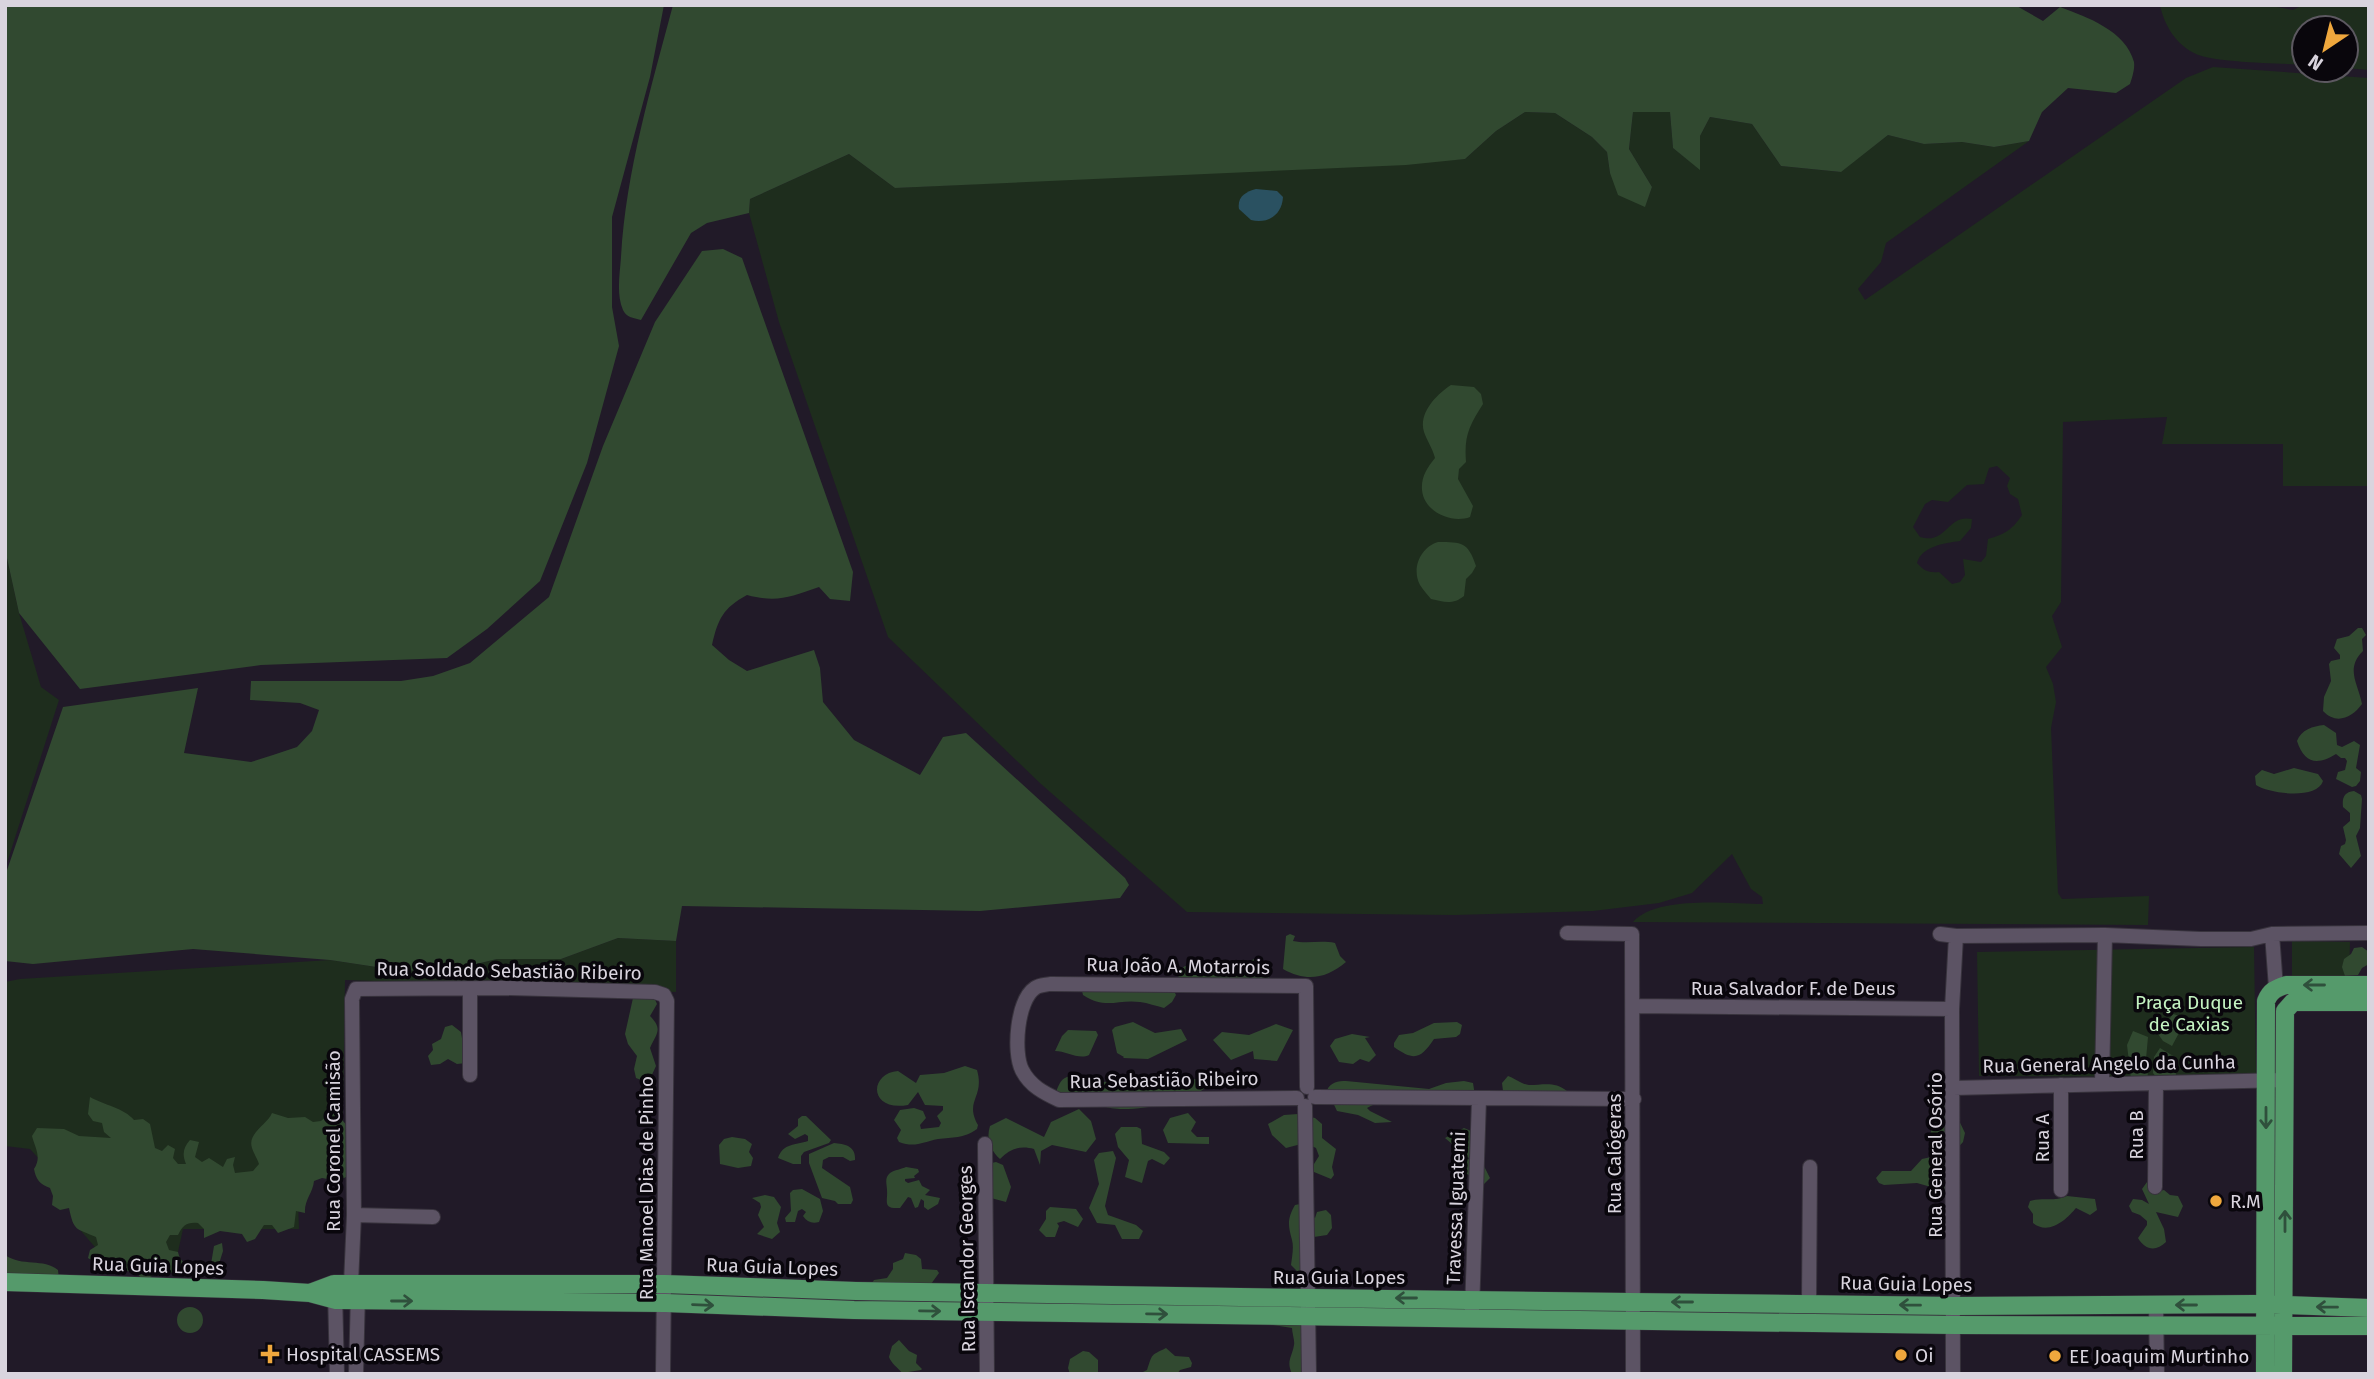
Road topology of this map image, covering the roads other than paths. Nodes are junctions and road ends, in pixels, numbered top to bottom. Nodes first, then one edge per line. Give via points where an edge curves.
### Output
1 (1567, 933) dead end
2 (2369, 933) edge
3 (1940, 934) dead end
4 (2272, 934) junction
5 (2105, 935) junction
6 (1955, 936) junction
7 (1050, 984) joint
8 (2369, 985) edge
9 (470, 990) junction
10 (2271, 994) junction
11 (352, 999) joint
12 (667, 1001) joint
13 (2369, 1002) edge
14 (1634, 1006) junction
15 (1952, 1009) junction
16 (470, 1075) dead end
17 (2286, 1080) junction
18 (2266, 1081) junction
19 (2102, 1083) junction
20 (2155, 1084) junction
21 (2061, 1085) junction
22 (1953, 1087) junction
23 (1306, 1097) junction
24 (1479, 1099) junction
25 (1634, 1099) junction
26 (985, 1144) dead end
27 (1810, 1167) dead end
28 (2155, 1186) dead end
29 (2061, 1190) dead end
30 (354, 1215) junction
31 (433, 1217) dead end
32 (5, 1282) edge
33 (665, 1284) junction
34 (348, 1290) junction
35 (491, 1293) junction
36 (987, 1293) junction
37 (1473, 1299) junction
38 (1633, 1302) junction
39 (665, 1303) junction
40 (1809, 1303) junction
41 (2156, 1305) junction
42 (2266, 1305) junction
43 (1954, 1306) junction
44 (2284, 1306) junction
45 (1309, 1307) junction
46 (2369, 1308) edge
47 (987, 1312) junction
48 (1471, 1318) junction
49 (1633, 1320) junction
50 (1954, 1325) junction
51 (2276, 1325) junction
52 (2157, 1326) junction
53 (2369, 1326) edge
54 (337, 1374) edge
55 (356, 1374) edge
56 (663, 1374) edge
57 (987, 1374) edge
58 (1309, 1374) edge
59 (1633, 1374) edge
60 (1953, 1374) edge
61 (2157, 1374) edge
62 (2266, 1374) edge
63 (2283, 1374) edge

1 - 14 street, Rua Calógeras via 1632,934
2 - 4 street
3 - 6 street
4 - 5 street via 2251,939
4 - 10 street
5 - 6 street
5 - 19 street
6 - 15 street, Rua General Osório
7 - 23 street, Rua João A. Motarrois via 1306,986
7 - 23 street, Rua Sebastião Ribeiro via 1033,989 1024,1000 1017,1033 1021,1069 1037,1090 1059,1100
8 -> 10 main road via 2286,985
9 - 11 street, Rua Soldado Sebastião Ribeiro via 355,989
9 - 12 street, Rua Soldado Sebastião Ribeiro via 655,992
9 - 16 street
10 - 18 main road
11 - 30 street, Rua Coronel Camisão
12 - 33 street, Rua Manoel Dias de Pinho
13 - 17 main road via 2293,1002 2285,1011
14 - 15 street, Rua Salvador F. de Deus
14 - 25 street, Rua Calógeras
15 - 22 street, Rua General Osório
17 - 18 street, Rua General Angelo da Cunha
44 -> 17 main road
18 - 20 street, Rua General Angelo da Cunha
18 -> 42 main road
19 - 20 street, Rua General Angelo da Cunha
19 - 21 street, Rua General Angelo da Cunha
20 - 28 street, Rua B
21 - 22 street, Rua General Angelo da Cunha
21 - 29 street, Rua A
22 - 43 street, Rua General Osório
23 - 24 street, Rua Sebastião Ribeiro
23 - 45 street
24 - 25 street, Rua Sebastião Ribeiro
24 - 37 street, Travessa Iguatemi
25 - 38 street, Rua Calógeras
26 - 36 street, Rua Iscandor Georges
27 - 40 street
30 - 31 street
30 - 34 street, Rua Coronel Camisão
32 - 34 main road, Rua Guia Lopes via 310,1293
33 - 35 main road, Rua Guia Lopes
33 - 36 main road, Rua Guia Lopes
33 - 39 street, Rua Manoel Dias de Pinho
34 - 35 main road, Rua Guia Lopes
34 - 54 street, Rua Coronel Camisão
34 - 55 street, Rua Coronel Camisão
35 - 39 main road, Rua Guia Lopes
36 - 45 main road, Rua Guia Lopes
36 - 47 street, Rua Iscandor Georges
37 - 38 main road, Rua Guia Lopes
37 -> 45 main road, Rua Guia Lopes
37 - 48 street, Travessa Iguatemi
40 -> 38 main road, Rua Guia Lopes
38 - 49 street, Rua Calógeras
39 -> 47 main road, Rua Guia Lopes
39 - 56 street, Rua Manoel Dias de Pinho
43 -> 40 main road, Rua Guia Lopes
42 -> 41 main road, Rua Guia Lopes
41 - 43 main road, Rua Guia Lopes
41 - 52 street
42 - 44 main road, Rua Guia Lopes
42 - 51 main road
43 - 50 street, Rua General Osório
46 -> 44 main road, Rua Guia Lopes
44 - 51 main road
47 -> 45 main road, Rua Guia Lopes
45 - 48 main road, Rua Guia Lopes
45 - 58 street
47 - 57 street, Rua Iscandor Georges
48 - 49 main road, Rua Guia Lopes
49 - 50 main road, Rua Guia Lopes
49 - 59 street, Rua Calógeras
50 - 52 main road, Rua Guia Lopes
50 - 60 street, Rua General Osório
51 - 52 main road, Rua Guia Lopes
51 - 53 main road, Rua Guia Lopes
51 - 62 main road
51 - 63 main road
52 - 61 street

